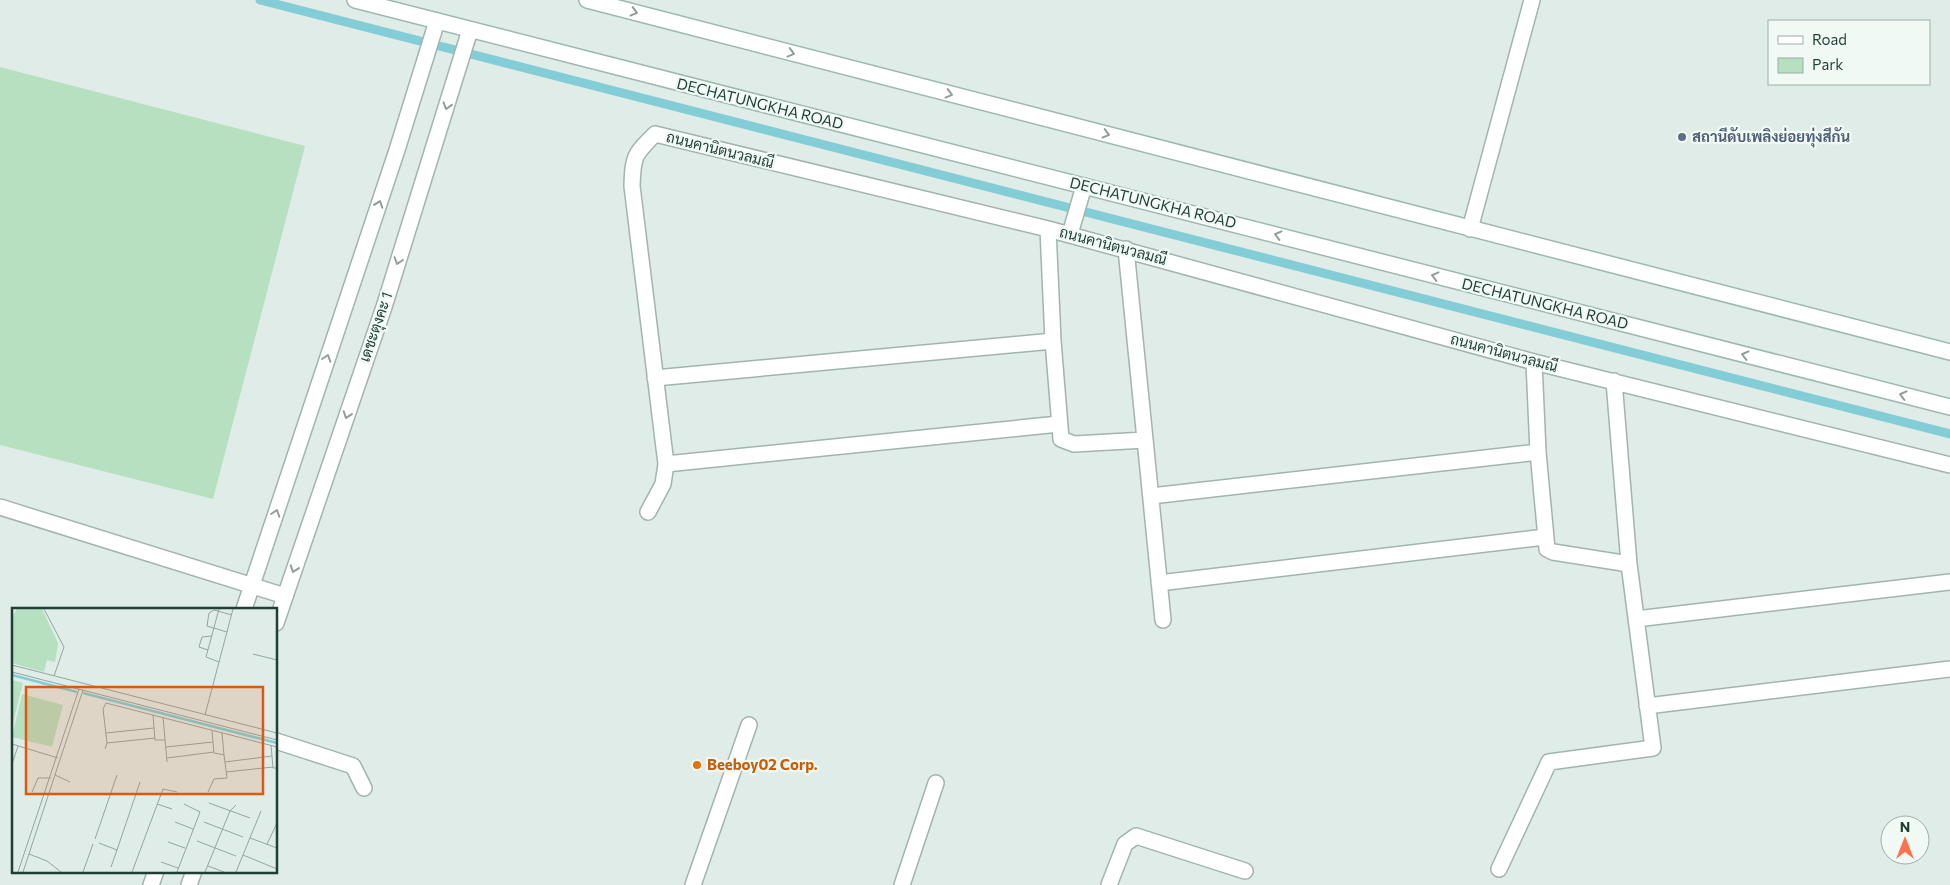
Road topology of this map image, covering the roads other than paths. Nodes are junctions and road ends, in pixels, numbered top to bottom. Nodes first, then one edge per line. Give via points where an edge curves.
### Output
1 (355, 0) edge
2 (587, 0) edge
3 (1532, 0) edge
4 (435, 27) junction
5 (470, 34) junction
6 (1083, 191) junction
7 (1048, 229) junction
8 (1071, 229) junction
9 (1470, 229) junction
10 (1126, 249) junction
11 (1053, 341) junction
12 (1950, 352) edge
13 (1534, 362) junction
14 (655, 378) junction
15 (1614, 381) junction
16 (1950, 407) edge
17 (1059, 424) junction
18 (1145, 440) junction
19 (1538, 452) junction
20 (666, 464) junction
21 (1950, 465) edge
22 (1151, 496) junction
23 (0, 507) edge
24 (648, 512) dead end
25 (1545, 537) junction
26 (1629, 564) junction
27 (1950, 582) edge
28 (1160, 583) junction
29 (252, 584) junction
30 (285, 596) junction
31 (244, 608) edge
32 (278, 617) edge
33 (1636, 619) junction
34 (1163, 620) dead end
35 (1950, 669) edge
36 (1647, 706) junction
37 (749, 725) dead end
38 (278, 742) edge
39 (936, 783) dead end
40 (364, 788) dead end
41 (1498, 869) dead end
42 (1245, 871) dead end
43 (156, 872) edge
44 (194, 872) edge
45 (151, 885) edge
46 (189, 885) edge
47 (693, 885) edge
48 (902, 885) edge
49 (1109, 885) edge

1 - 4 street, DECHATUNGKHA ROAD
2 -> 9 street
3 - 9 street
4 - 5 street, DECHATUNGKHA ROAD
29 -> 4 street
5 - 6 street, DECHATUNGKHA ROAD
5 -> 30 street, เดชะตุงคะ 1 via 387,298
6 - 8 street
16 -> 6 street, DECHATUNGKHA ROAD
7 - 8 street, ถนนคานิตนวลมณี
7 - 11 street
7 - 14 street, ถนนคานิตนวลมณี via 655,134 637,153 632,186
8 - 10 street, ถนนคานิตนวลมณี
9 - 12 street
10 - 13 street, ถนนคานิตนวลมณี
10 - 18 street
11 - 14 street
11 - 17 street
13 - 15 street, ถนนคานิตนวลมณี
13 - 19 street
14 - 20 street, ถนนคานิตนวลมณี
15 - 21 street, ถนนคานิตนวลมณี
15 - 26 street
17 - 18 street via 1061,439 1074,444
17 - 20 street
18 - 22 street
19 - 22 street
19 - 25 street
20 - 24 street, ถนนคานิตนวลมณี via 663,484
22 - 28 street
23 - 29 street
25 - 26 street via 1547,549 1553,552
25 - 28 street
26 - 33 street
27 - 33 street
28 - 34 street
29 - 30 street
29 - 31 street
30 - 32 street, เดชะตุงคะ 1
33 - 36 street
35 - 36 street
36 - 41 street via 1652,748 1549,762
37 - 47 street
38 - 40 street via 353,766
39 - 48 street
42 - 49 street via 1136,836 1124,844
43 - 45 street
44 - 46 street

